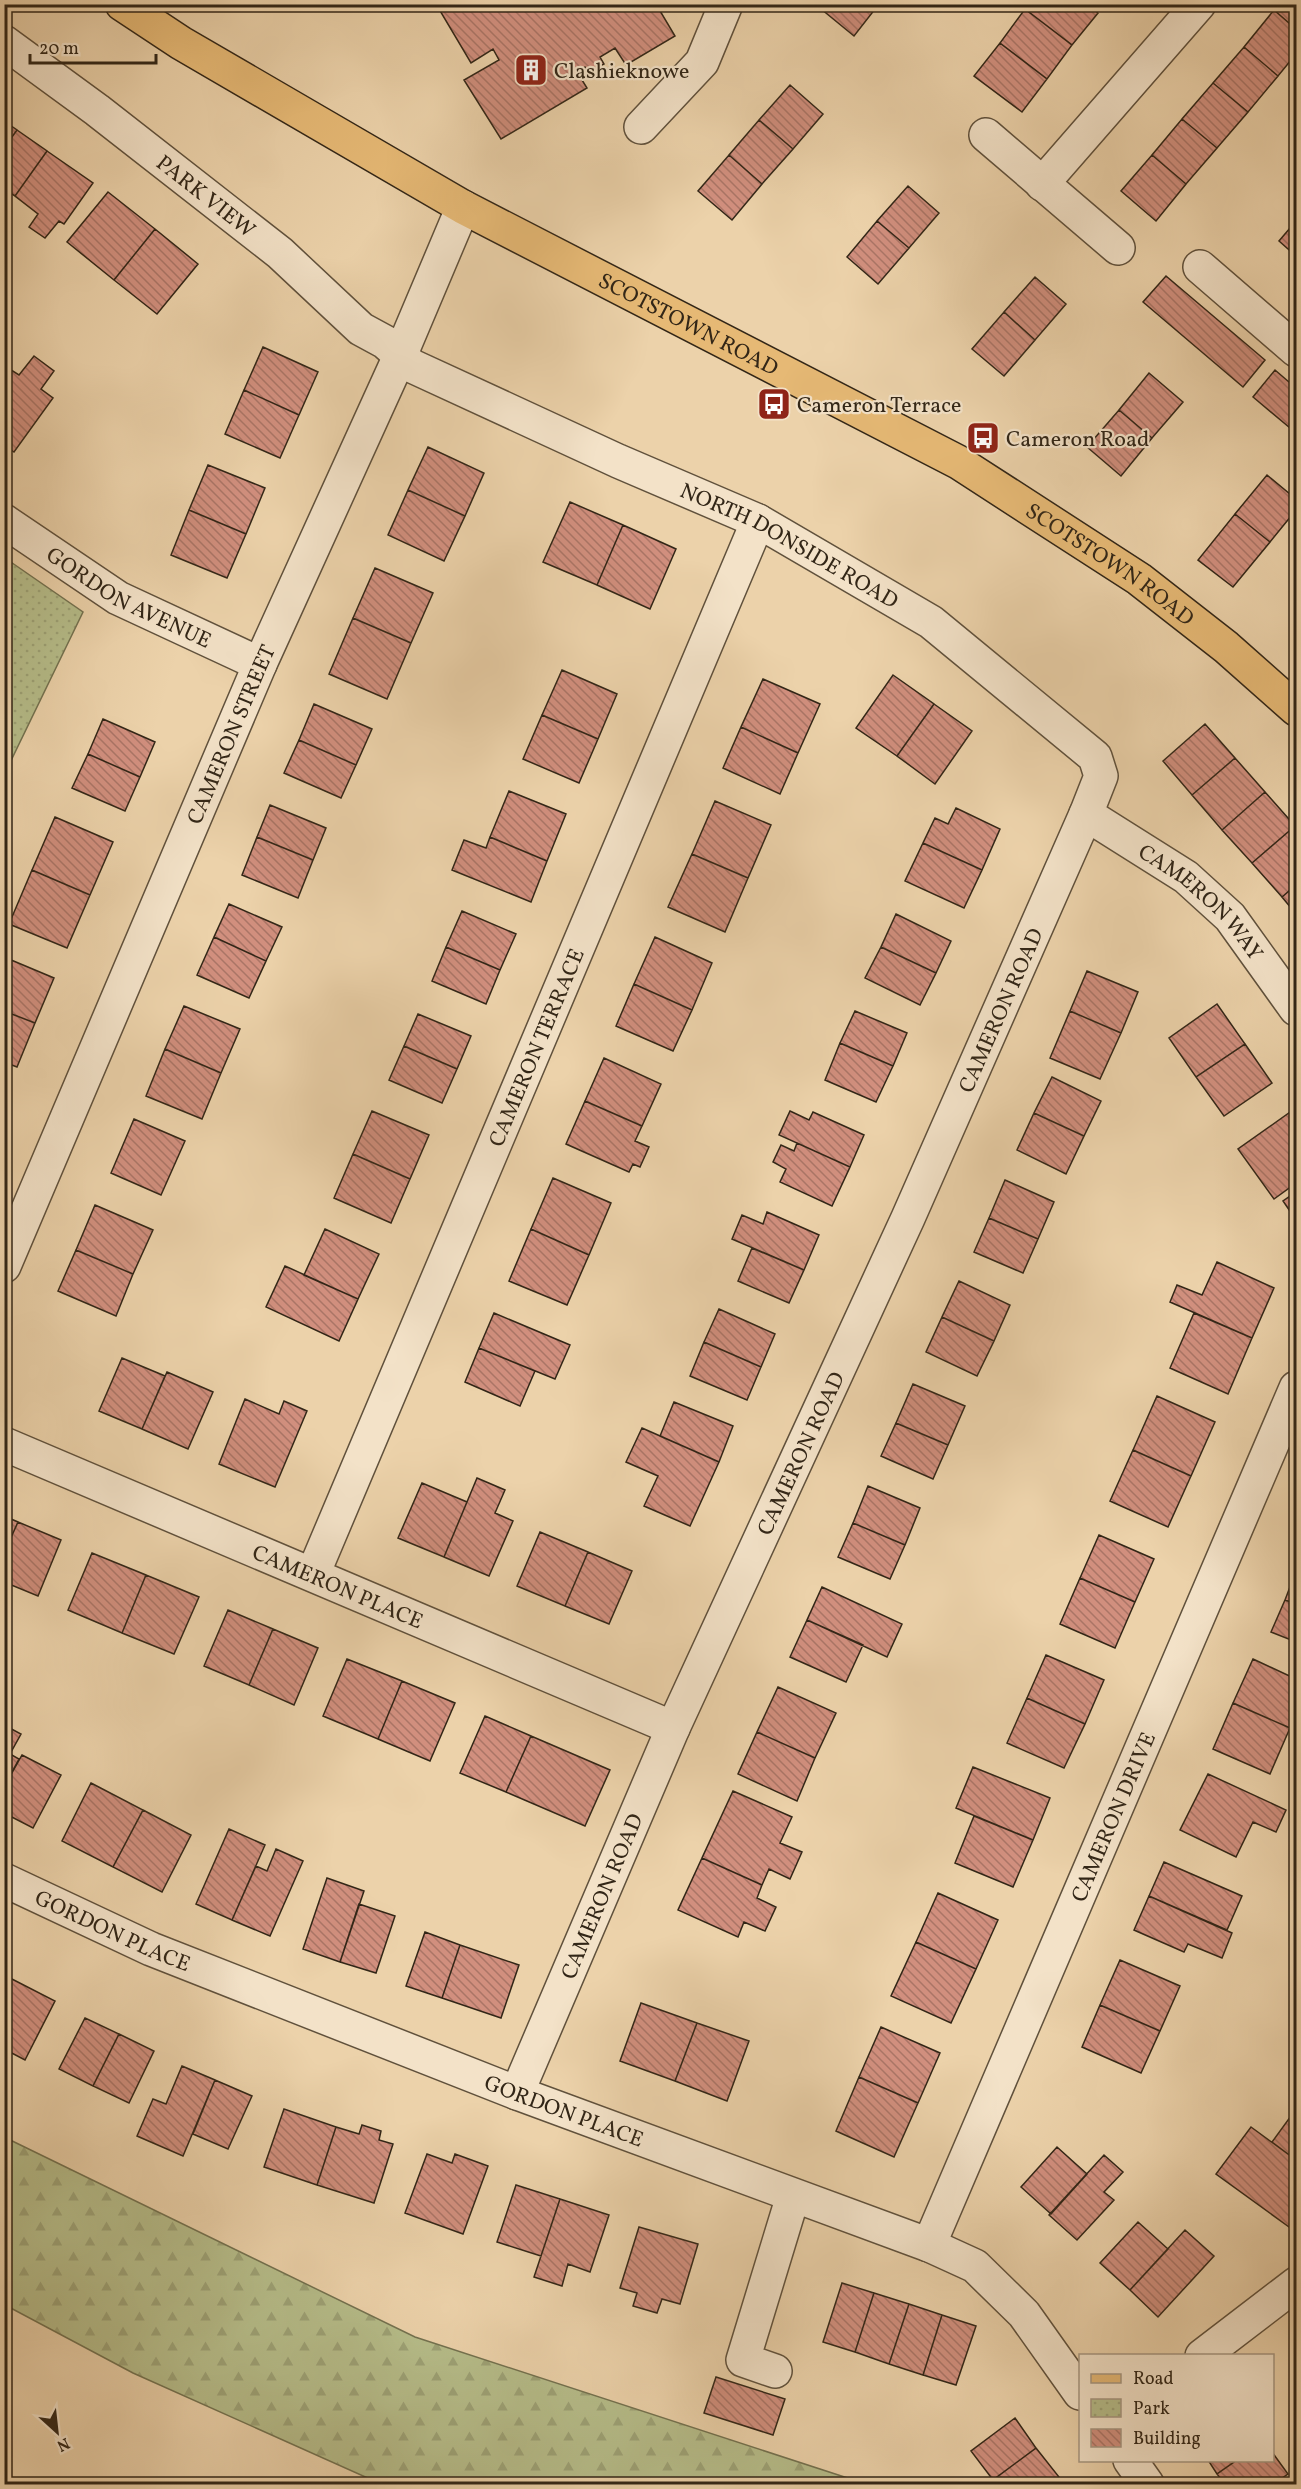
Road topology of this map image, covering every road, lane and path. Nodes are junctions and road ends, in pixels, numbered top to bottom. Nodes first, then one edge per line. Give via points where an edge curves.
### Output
1 (122, 4) edge
2 (726, 4) edge
3 (1199, 4) edge
4 (4, 42) edge
5 (641, 127) dead end
6 (986, 135) dead end
7 (1042, 184) junction
8 (463, 207) junction
9 (1118, 248) dead end
10 (1200, 267) dead end
11 (1296, 350) edge
12 (400, 356) junction
13 (4, 521) edge
14 (758, 521) junction
15 (260, 664) junction
16 (1296, 708) edge
17 (1086, 814) junction
18 (1296, 1009) edge
19 (4, 1266) edge
20 (1296, 1388) edge
21 (4, 1444) edge
22 (314, 1574) junction
23 (673, 1728) junction
24 (4, 1881) edge
25 (517, 2093) junction
26 (793, 2196) junction
27 (929, 2245) junction
28 (1296, 2284) edge
29 (1203, 2354) edge
30 (776, 2371) dead end
31 (1079, 2392) edge
32 (1131, 2462) edge
33 (1147, 2484) edge

1 - 8 main road, SCOTSTOWN ROAD via 181,43
2 - 5 street via 702,62
3 - 7 street
4 - 12 street, PARK VIEW via 280,253 361,329
6 - 7 street
7 - 9 street
8 - 12 street, CAMERON STREET
8 - 16 main road, SCOTSTOWN ROAD via 958,462 1139,579
10 - 11 street
12 - 14 street, NORTH DONSIDE ROAD via 411,366
12 - 15 street, CAMERON STREET
13 - 15 street, GORDON AVENUE via 118,598
14 - 17 street, NORTH DONSIDE ROAD via 931,622 1095,757 1101,776
14 - 22 street, CAMERON TERRACE
15 - 19 street, CAMERON STREET
17 - 18 street, CAMERON WAY via 1186,877 1230,916
17 - 23 street, CAMERON ROAD via 908,1218
20 - 27 street, CAMERON DRIVE
21 - 22 street, CAMERON PLACE
22 - 23 street, CAMERON PLACE
23 - 25 street, CAMERON ROAD
24 - 25 street, GORDON PLACE via 152,1949
25 - 26 street, GORDON PLACE
26 - 27 street, GORDON PLACE
26 - 30 street via 743,2360
27 - 31 street, GORDON PLACE via 975,2266 1016,2306
28 - 29 street
32 - 33 street

